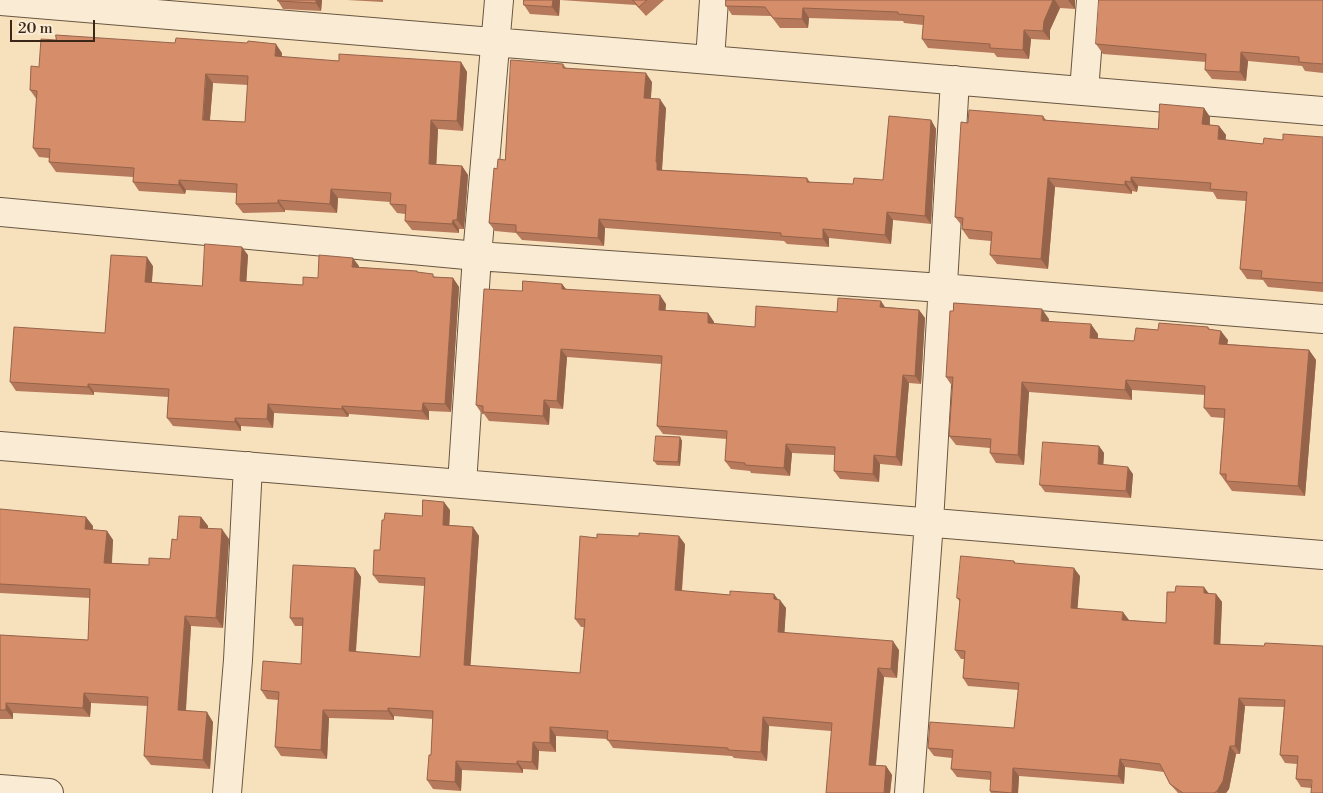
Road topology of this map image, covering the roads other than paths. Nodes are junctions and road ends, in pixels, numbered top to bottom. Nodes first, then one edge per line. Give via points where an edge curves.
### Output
1 (499, 0) edge
2 (714, 0) edge
3 (1091, 0) edge
4 (0, 1) edge
5 (494, 42) junction
6 (710, 60) junction
7 (955, 80) junction
8 (1084, 91) junction
9 (1323, 111) edge
10 (0, 212) edge
11 (477, 256) junction
12 (942, 288) junction
13 (1323, 319) edge
14 (0, 446) edge
15 (248, 466) junction
16 (462, 484) junction
17 (929, 522) junction
18 (1323, 555) edge
19 (0, 789) edge
20 (49, 793) edge
21 (227, 793) edge
22 (909, 793) edge

1 - 5 street
2 - 6 street
3 - 8 street
4 - 5 street
5 - 6 street
5 - 11 street
6 - 7 street
7 - 8 street
7 - 12 street
8 - 9 street
10 - 11 street
11 - 12 street
11 - 16 street
12 - 13 street
12 - 17 street
14 - 15 street
15 - 16 street
15 - 21 street
16 - 17 street
17 - 18 street
17 - 22 street
19 - 20 street

